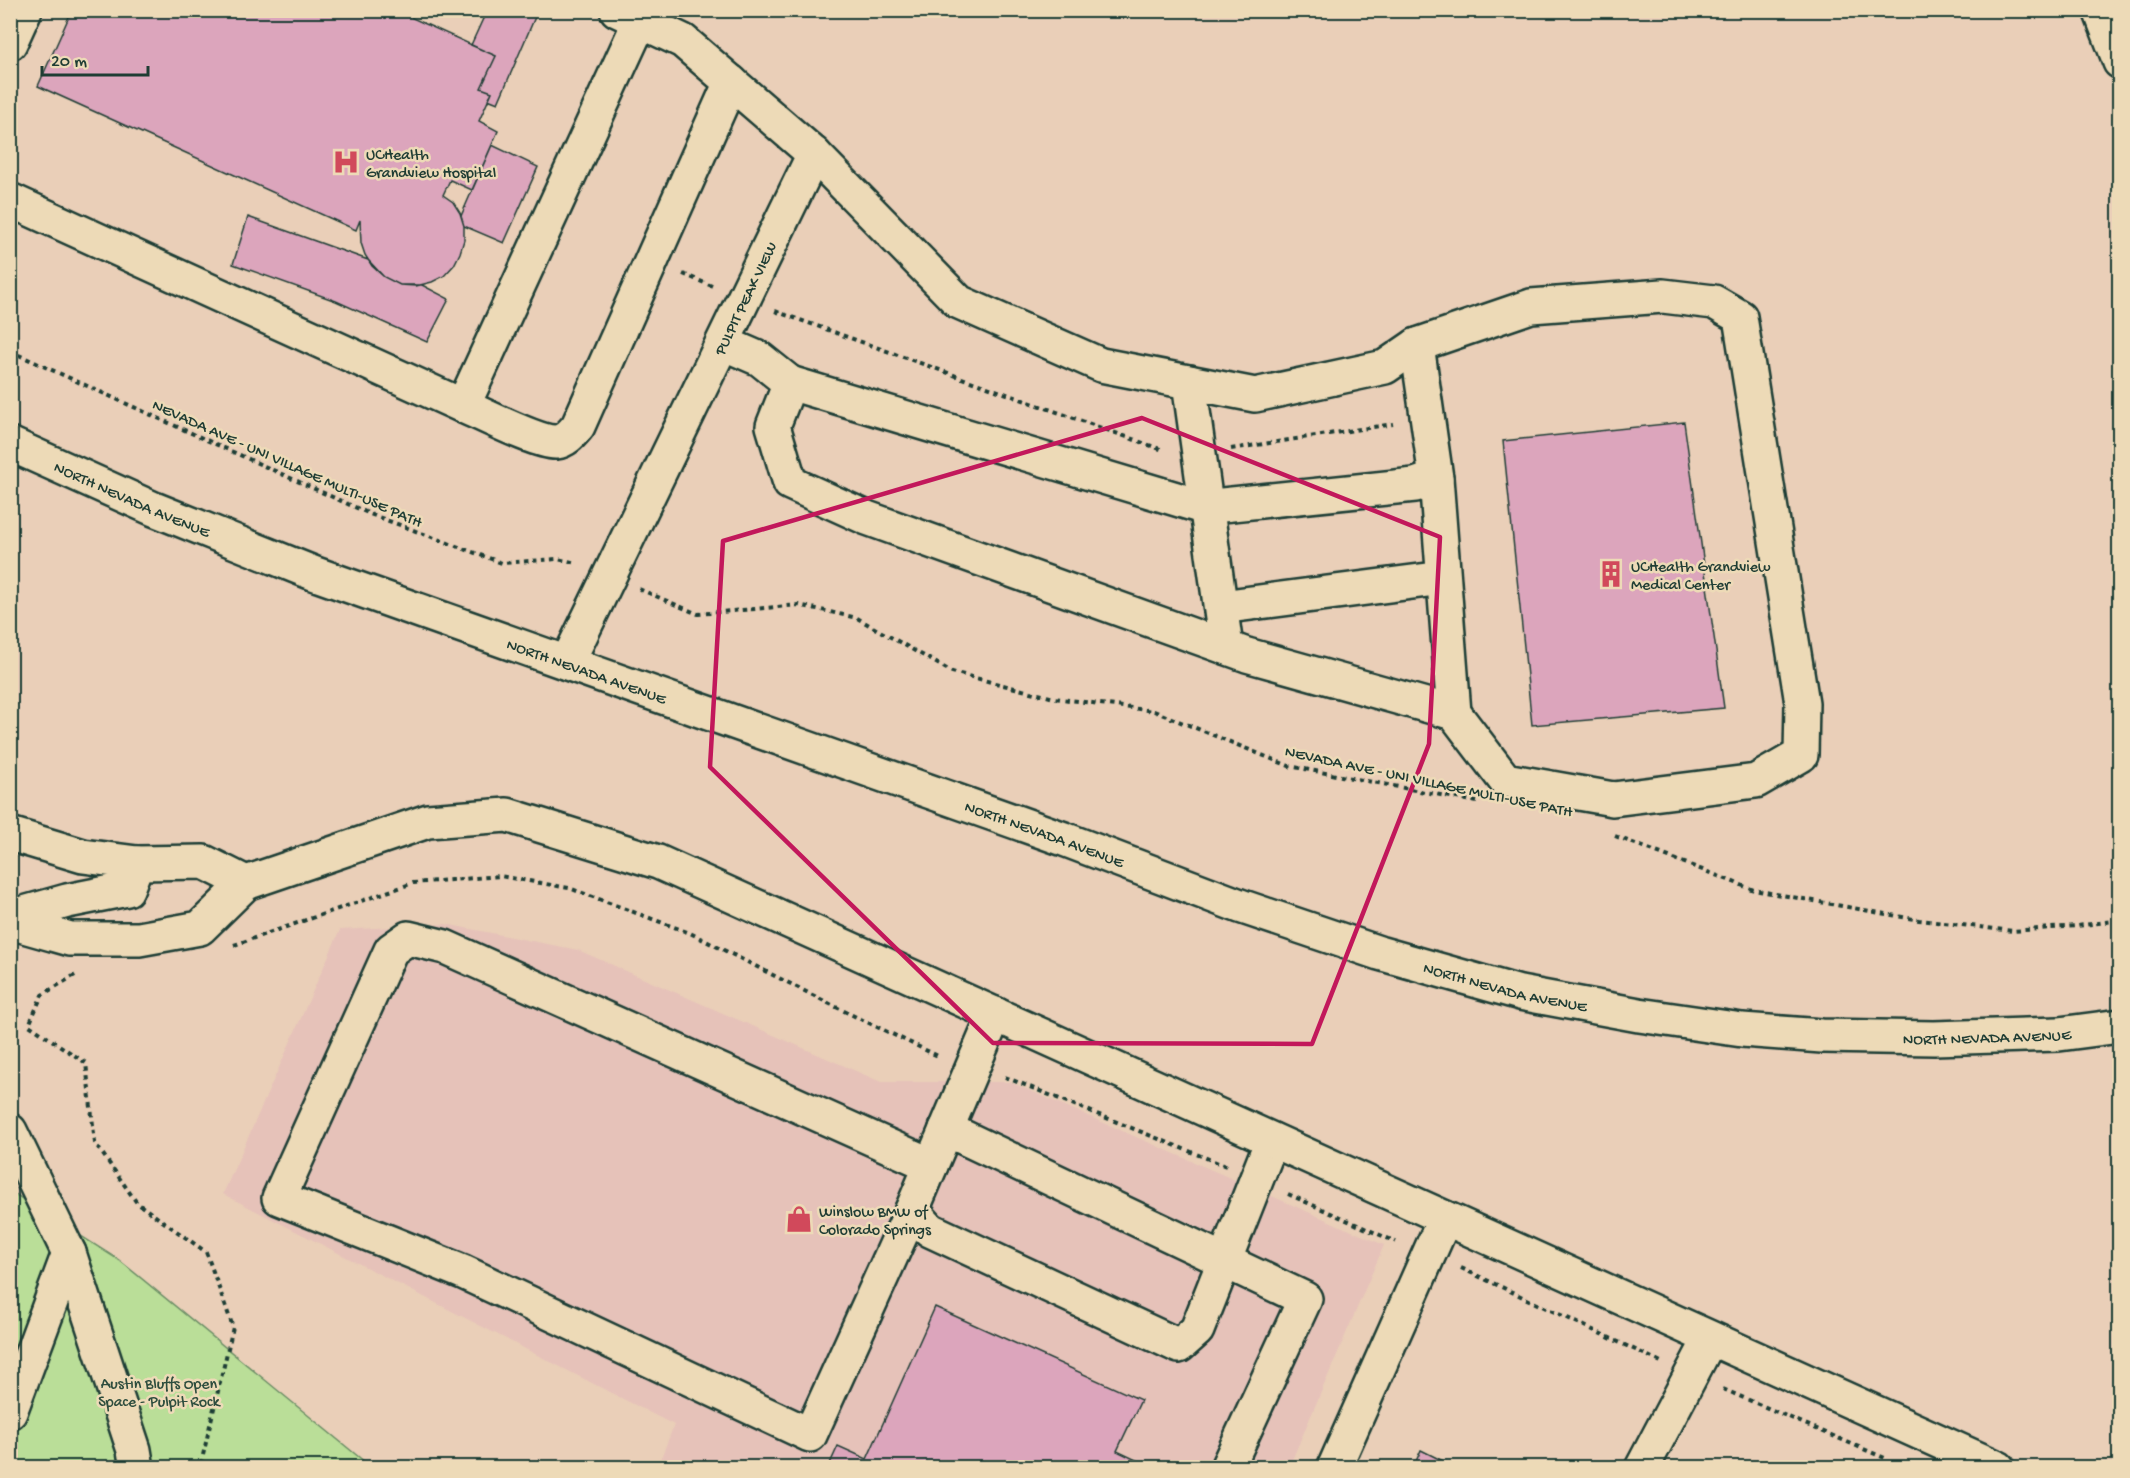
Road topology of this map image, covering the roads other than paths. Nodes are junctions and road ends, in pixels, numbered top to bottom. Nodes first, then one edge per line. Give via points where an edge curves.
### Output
1 (26, 10) edge
2 (2100, 10) edge
3 (628, 16) edge
4 (10, 43) edge
5 (2120, 63) edge
6 (731, 82) junction
7 (814, 153) junction
8 (10, 200) edge
9 (723, 343) junction
10 (1417, 345) junction
11 (1189, 382) junction
12 (790, 383) junction
13 (464, 406) junction
14 (10, 444) edge
15 (1436, 478) junction
16 (1206, 507) junction
17 (1443, 578) junction
18 (1221, 607) junction
19 (1226, 647) junction
20 (567, 663) junction
21 (1454, 713) junction
22 (10, 834) edge
23 (137, 863) junction
24 (246, 883) junction
25 (10, 917) edge
26 (10, 922) edge
27 (995, 1014) junction
28 (2120, 1026) edge
29 (946, 1130) junction
30 (10, 1131) edge
31 (1272, 1140) junction
32 (931, 1165) junction
33 (912, 1210) junction
34 (1445, 1218) junction
35 (69, 1253) junction
36 (1224, 1262) junction
37 (1710, 1339) junction
38 (10, 1412) edge
39 (137, 1467) edge
40 (1227, 1467) edge
41 (1334, 1467) edge
42 (1642, 1467) edge
43 (1998, 1467) edge

1 - 4 main road
2 - 5 main road
3 - 6 main road via 683,41
3 - 13 main road
6 - 7 main road
6 - 13 main road via 578,426 567,438 556,442 539,439
7 - 9 main road, PULPIT PEAK VIEW
7 - 11 main road via 959,302 1101,364
8 - 13 main road
9 - 12 main road via 760,359
9 - 20 main road, PULPIT PEAK VIEW
10 - 11 main road via 1385,367 1255,395
10 - 15 main road
10 - 21 main road via 1531,306 1663,296 1714,302 1740,317 1802,703 1801,755 1756,781 1613,799 1505,780
11 - 16 main road
12 - 16 main road
12 - 19 main road via 773,426 790,483 867,518
14 - 20 main road, NORTH NEVADA AVENUE via 154,509 313,573
15 - 16 main road via 1415,484
15 - 17 main road
16 - 18 main road
17 - 18 main road
17 - 21 main road
18 - 19 main road
19 - 21 main road
20 - 28 main road, NORTH NEVADA AVENUE via 1064,839 1240,906 1379,953 1520,993 1742,1030 1822,1036 2059,1034
22 - 23 main road via 83,856
23 - 24 main road via 204,862
23 - 25 main road via 127,889
24 - 26 main road via 200,928 139,939 70,939
24 - 27 main road via 428,821 507,815 658,861
27 - 29 main road
27 - 31 main road
29 - 32 main road
29 - 36 main road
30 - 35 main road
31 - 34 main road
31 - 36 main road
32 - 33 main road
32 - 33 main road via 445,947 408,938 390,950 279,1198 463,1272 810,1435
33 - 36 main road via 930,1230 1179,1346 1197,1330
34 - 37 main road
34 - 41 main road
35 - 38 main road
35 - 39 main road via 135,1449
36 - 40 main road via 1305,1299
37 - 42 main road
37 - 43 main road

